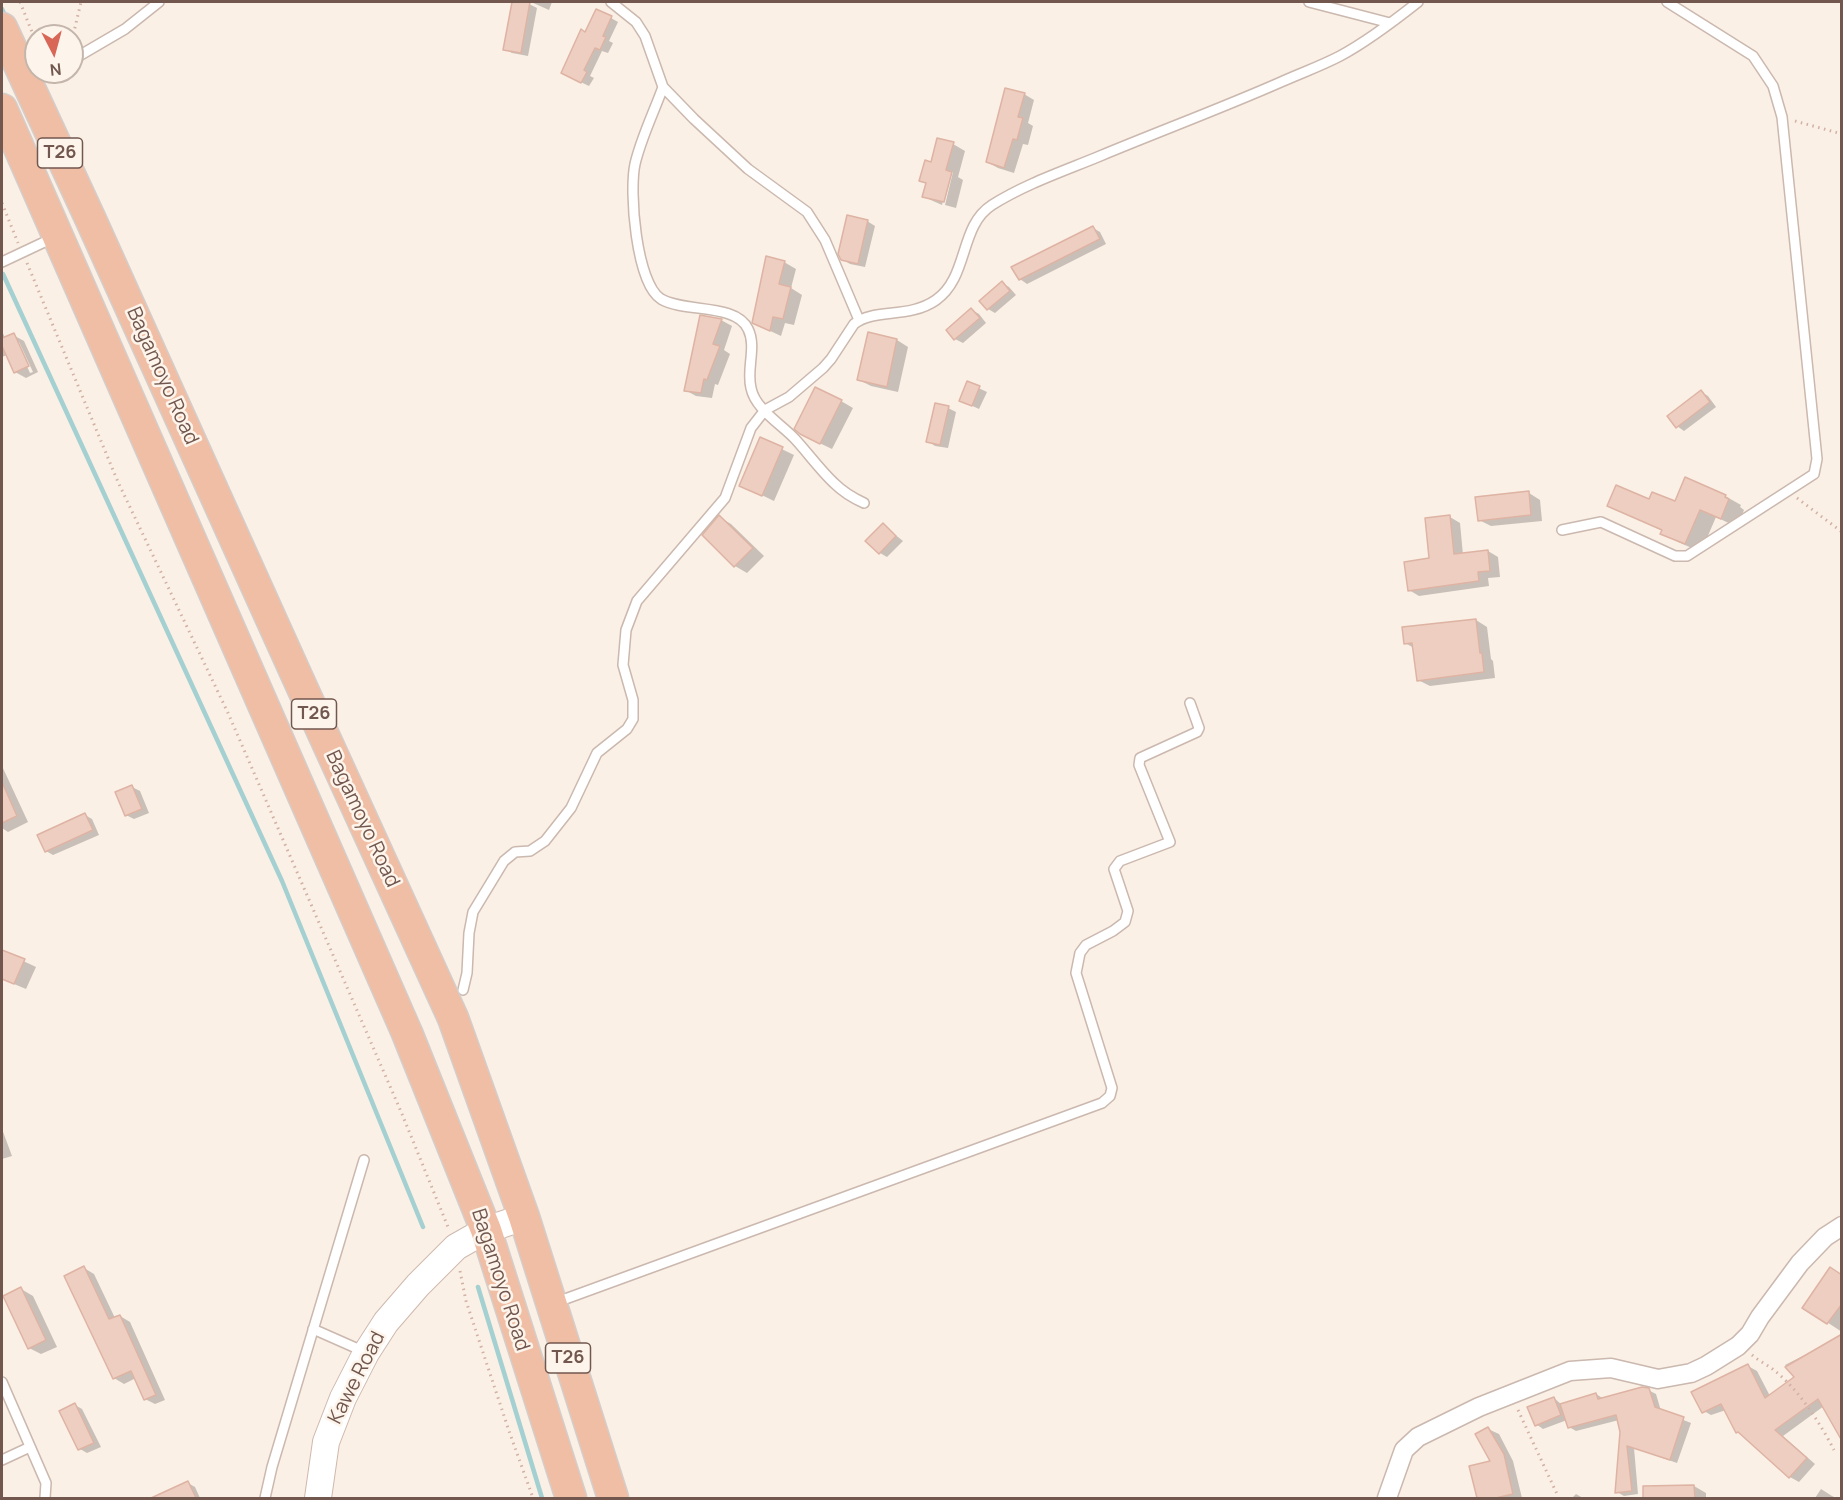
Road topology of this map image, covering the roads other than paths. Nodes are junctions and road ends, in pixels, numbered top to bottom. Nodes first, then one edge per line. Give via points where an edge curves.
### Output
1 (159, 2) edge
2 (611, 2) edge
3 (1309, 2) edge
4 (1418, 2) edge
5 (1667, 2) edge
6 (1390, 23) junction
7 (2, 28) edge
8 (84, 53) edge
9 (24, 58) edge
10 (41, 84) edge
11 (663, 87) junction
12 (2, 109) edge
13 (90, 218) junction
14 (57, 236) junction
15 (2, 262) edge
16 (859, 320) junction
17 (765, 410) junction
18 (864, 503) dead end
19 (1562, 530) dead end
20 (1190, 703) dead end
21 (463, 990) dead end
22 (364, 1160) dead end
23 (524, 1217) junction
24 (1842, 1226) edge
25 (486, 1230) junction
26 (552, 1304) junction
27 (313, 1329) junction
28 (366, 1353) junction
29 (2, 1382) edge
30 (30, 1447) junction
31 (2, 1460) edge
32 (45, 1498) edge
33 (265, 1498) edge
34 (318, 1498) edge
35 (571, 1498) edge
36 (613, 1498) edge
37 (1387, 1498) edge

1 - 8 lane via 125,29
2 - 11 lane via 636,22
3 - 6 lane
4 - 6 lane
5 - 19 lane via 1753,56 1773,86 1782,117 1817,459 1814,474 1687,556 1675,556 1600,522
6 - 16 lane via 1340,56 1040,181 994,204 974,223 951,284 938,299 911,312
7 - 9 highway, Bagamoyo Road / T26
10 - 13 highway, Bagamoyo Road / T26
11 - 16 lane via 748,169 807,212 825,240
11 - 17 lane via 635,165 633,202 639,254 648,281 661,299 735,315 744,322 752,344 750,387
12 - 14 highway, Bagamoyo Road / T26
13 - 14 street
13 - 23 highway, Bagamoyo Road / T26 via 453,1018
14 - 15 lane
14 - 25 highway, Bagamoyo Road / T26 via 402,1022
16 - 17 lane via 823,368 789,397
17 - 18 lane via 832,482
17 - 21 lane via 751,428 725,498 637,601 626,630 623,665 633,700 633,719 627,729 597,753 571,808 545,841 530,851 514,852 504,861 473,912
20 - 26 lane via 1197,732 1140,758 1139,765 1170,842 1120,861 1114,869 1128,911 1125,922 1086,945 1080,953 1076,973 1112,1088 1110,1096 1091,1108
22 - 27 lane
23 - 25 main road, Kawe Road
23 - 26 highway, Bagamoyo Road / T26
24 - 37 street via 1800,1263 1750,1334 1706,1366 1658,1379 1618,1369 1570,1371 1479,1407 1418,1437 1404,1450
25 - 28 main road, Kawe Road via 456,1247 418,1285
25 - 35 highway, Bagamoyo Road / T26
26 - 36 highway, Bagamoyo Road / T26
27 - 28 lane
27 - 33 lane
28 - 34 main road, Kawe Road via 326,1442
29 - 30 lane
30 - 31 lane
30 - 32 lane via 46,1483

